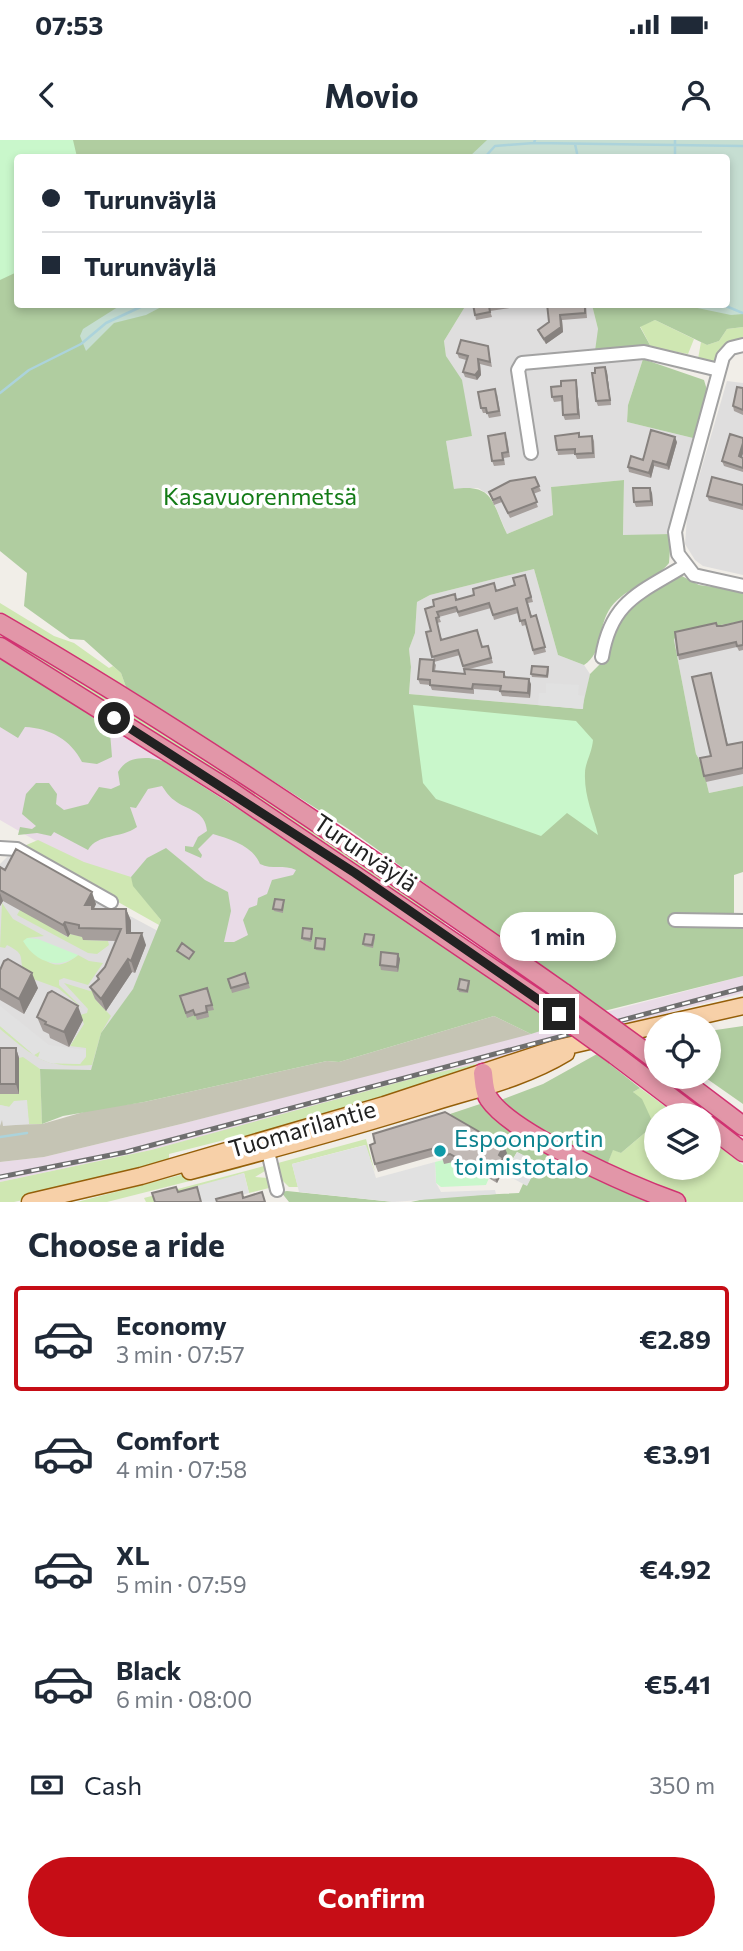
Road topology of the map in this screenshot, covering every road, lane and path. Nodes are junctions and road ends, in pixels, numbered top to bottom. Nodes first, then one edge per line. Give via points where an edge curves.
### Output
1 (743, 345) edge
2 (719, 370) junction
3 (531, 453) dead end
4 (684, 566) junction
5 (743, 586) edge
6 (0, 623) edge
7 (0, 647) edge
8 (602, 657) dead end
9 (0, 848) edge
10 (111, 902) dead end
11 (675, 920) dead end
12 (743, 921) edge
13 (743, 1006) edge
14 (644, 1051) edge
15 (484, 1080) junction
16 (694, 1089) edge
17 (678, 1103) edge
18 (743, 1126) edge
19 (721, 1135) edge
20 (266, 1145) junction
21 (743, 1152) edge
22 (277, 1190) dead end
23 (30, 1202) edge
24 (71, 1202) edge
25 (676, 1202) edge

1 - 2 street via 727,352
2 - 3 street via 644,352 522,363 518,370
2 - 4 street via 677,520 675,542
4 - 5 street via 705,579
4 - 8 street via 623,605 606,634
6 - 14 highway, Turunväylä, bridge via 367,855
7 - 17 highway, Turunväylä, bridge via 232,792 540,1001
9 - 10 street via 17,849
11 - 12 street
13 - 15 main road, Tuomarilantie via 573,1046 533,1070
15 - 20 main road, Tuomarilantie
15 - 25 highway via 489,1099 529,1130 609,1175
16 - 18 highway
19 - 21 highway
20 - 22 street
20 - 23 main road, Tuomarilantie
20 - 24 main road, Tuomarilantie

